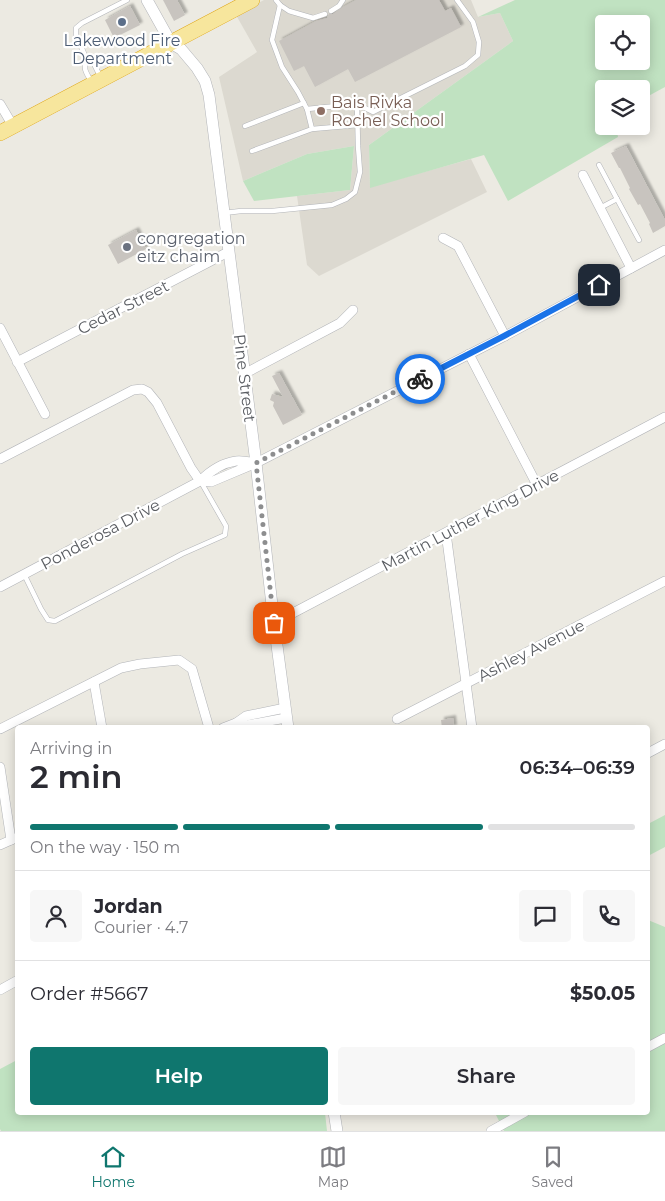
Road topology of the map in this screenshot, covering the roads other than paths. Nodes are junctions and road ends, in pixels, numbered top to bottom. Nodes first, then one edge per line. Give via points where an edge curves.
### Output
1 (127, 0) edge
2 (147, 0) edge
3 (252, 0) edge
4 (276, 0) edge
5 (343, 0) edge
6 (457, 0) edge
7 (280, 5) junction
8 (331, 11) dead end
9 (325, 14) dead end
10 (171, 42) junction
11 (87, 60) junction
12 (97, 82) junction
13 (304, 103) junction
14 (0, 104) edge
15 (357, 104) junction
16 (307, 109) junction
17 (358, 125) junction
18 (245, 126) dead end
19 (312, 129) junction
20 (6, 130) edge
21 (252, 151) dead end
22 (599, 165) dead end
23 (583, 175) dead end
24 (617, 199) junction
25 (600, 208) junction
26 (224, 213) junction
27 (443, 238) dead end
28 (639, 240) dead end
29 (665, 250) edge
30 (228, 252) junction
31 (631, 268) junction
32 (353, 310) dead end
33 (0, 328) edge
34 (504, 336) junction
35 (469, 354) junction
36 (17, 362) junction
37 (244, 374) junction
38 (45, 414) dead end
39 (665, 417) edge
40 (0, 459) edge
41 (256, 463) junction
42 (200, 481) junction
43 (537, 485) junction
44 (446, 533) junction
45 (24, 574) junction
46 (665, 581) edge
47 (0, 587) edge
48 (274, 623) junction
49 (94, 682) junction
50 (466, 683) junction
51 (286, 718) edge
52 (397, 720) dead end
53 (101, 725) edge
54 (208, 725) edge
55 (231, 725) edge
56 (472, 725) edge
57 (0, 729) edge
58 (665, 744) edge
59 (650, 752) edge
60 (0, 767) edge
61 (14, 838) edge
62 (0, 846) edge
63 (15, 982) edge
64 (0, 990) edge
65 (665, 1038) edge
66 (650, 1046) edge
67 (334, 1115) edge
68 (520, 1115) edge
69 (336, 1131) edge
70 (491, 1131) edge

1 - 11 lane via 76,28
2 - 10 street, Pine Street
3 - 10 highway
4 - 7 lane
5 - 8 lane
6 - 15 lane via 472,22 479,42 478,55 465,66 373,112
7 - 9 lane via 313,18
7 - 13 lane via 272,40 282,67
10 - 12 highway
10 - 26 street, Pine Street via 182,49 205,81
11 - 12 lane via 94,64
11 - 12 lane via 85,68
12 - 20 highway
13 - 16 lane
13 - 18 lane
14 - 20 street
15 - 16 lane
15 - 17 lane
16 - 19 lane
17 - 19 lane
17 - 26 lane via 360,172 355,192 346,199 332,205
19 - 21 lane
22 - 24 lane
23 - 25 street
24 - 25 lane
24 - 28 lane
25 - 31 street
26 - 30 street, Pine Street
27 - 34 street via 458,246
29 - 31 street, Ponderosa Drive
30 - 36 street, Cedar Street
30 - 37 street, Pine Street
31 - 34 street, Ponderosa Drive
32 - 37 street via 340,323
33 - 36 street
34 - 35 street, Ponderosa Drive
35 - 41 street, Ponderosa Drive
35 - 43 street
36 - 38 street
37 - 41 street, Pine Street
39 - 43 street, Martin Luther King Drive
40 - 42 street via 133,390 142,389 157,403
41 - 42 street, Ponderosa Drive via 211,482
41 - 48 street, Pine Street
42 - 45 street, Ponderosa Drive
42 - 45 lane via 226,526 225,535 55,621 48,620 44,614
43 - 44 street, Martin Luther King Drive
44 - 48 street, Martin Luther King Drive
44 - 50 street
45 - 47 street, Ponderosa Drive
46 - 50 street, Ashley Avenue
48 - 51 street, Pine Street
49 - 53 street
49 - 54 street via 121,668 179,660 192,670
49 - 57 street
50 - 52 street, Ashley Avenue
50 - 56 street
51 - 55 street via 246,716
58 - 59 street
60 - 61 street
61 - 62 street
63 - 64 street
65 - 66 street
67 - 69 street
68 - 70 street

